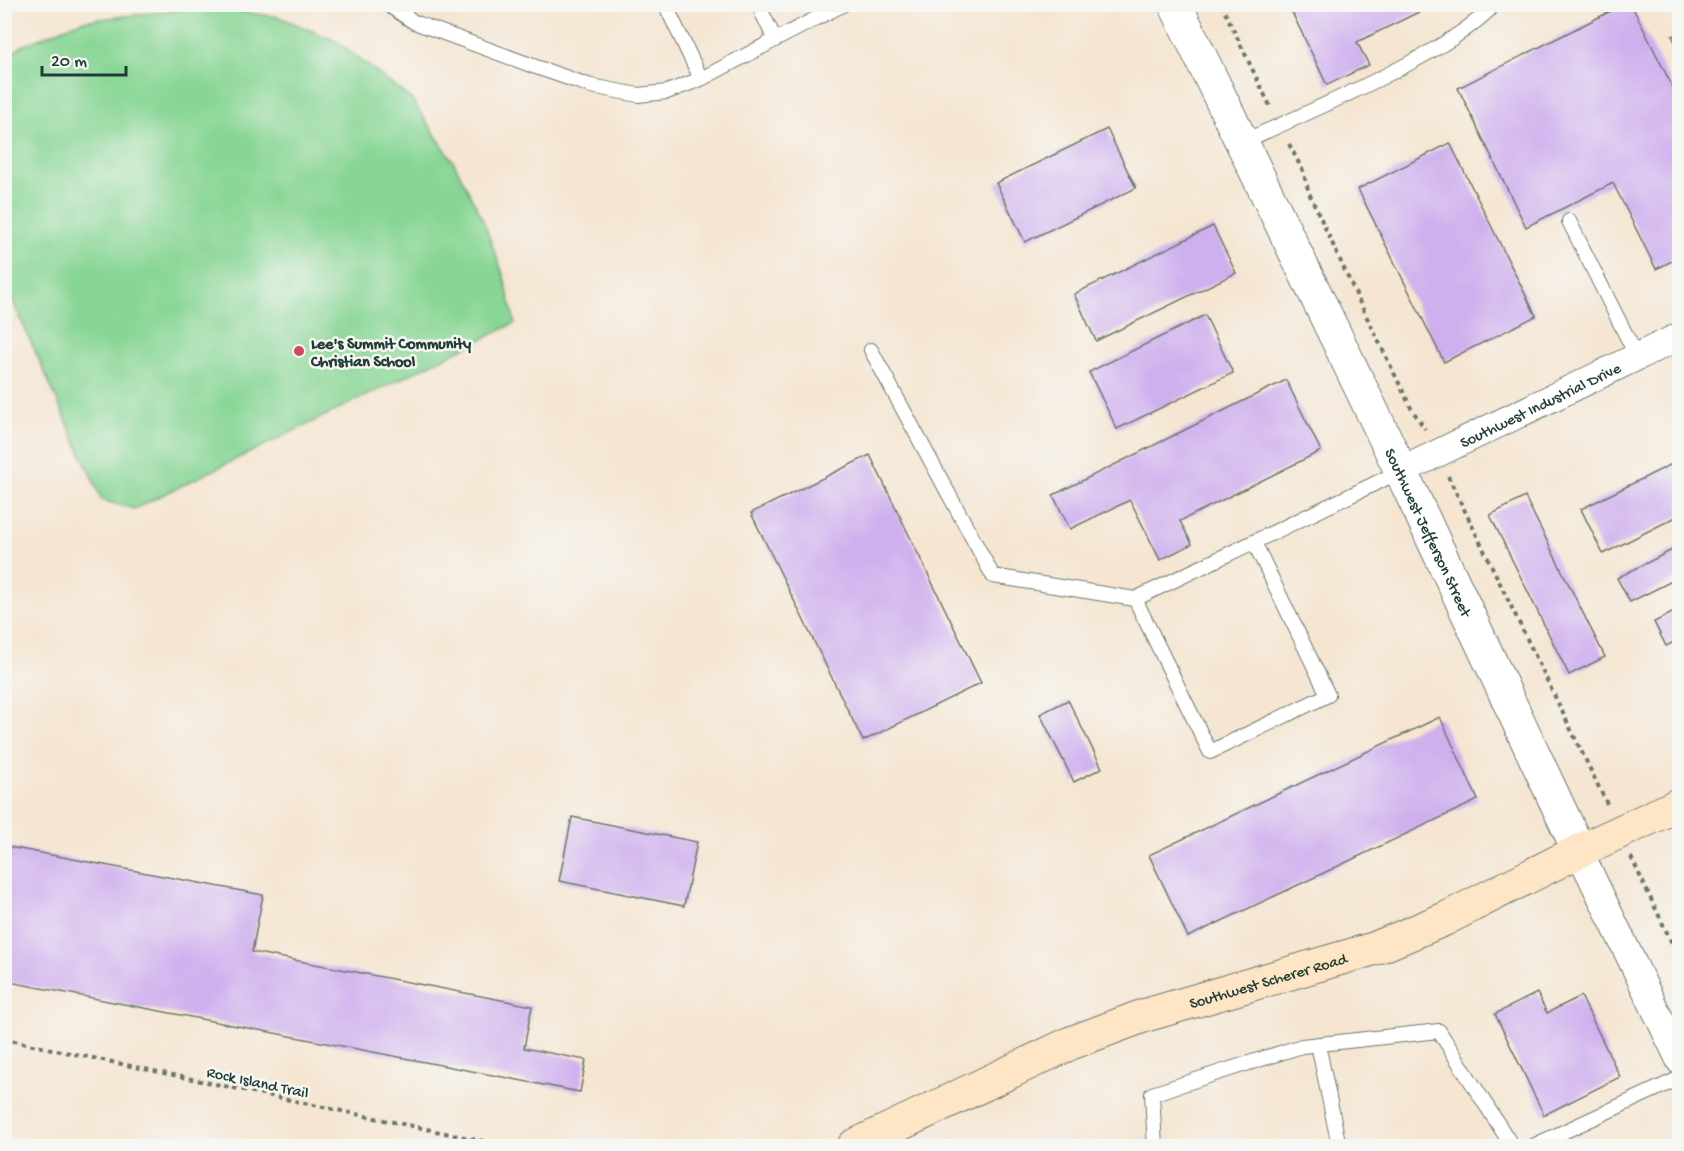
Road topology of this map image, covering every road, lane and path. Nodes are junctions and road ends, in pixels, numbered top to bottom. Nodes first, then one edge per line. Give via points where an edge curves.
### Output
1 (387, 4) edge
2 (665, 4) edge
3 (758, 4) edge
4 (844, 4) edge
5 (1175, 4) edge
6 (1221, 4) edge
7 (1495, 4) edge
8 (775, 40) junction
9 (701, 79) junction
10 (1280, 125) junction
11 (1242, 142) junction
12 (1569, 221) dead end
13 (1680, 336) edge
14 (871, 350) dead end
15 (1637, 357) junction
16 (1437, 454) junction
17 (1401, 471) junction
18 (1254, 542) junction
19 (1136, 599) junction
20 (1680, 804) edge
21 (1620, 832) junction
22 (1579, 851) junction
23 (1680, 960) edge
24 (4, 1039) edge
25 (1318, 1044) junction
26 (1680, 1061) edge
27 (1680, 1078) edge
28 (506, 1146) edge
29 (854, 1146) edge
30 (1155, 1146) edge
31 (1339, 1146) edge
32 (1512, 1146) edge
33 (1533, 1146) edge

1 - 9 lane via 414,22 591,86 638,95 667,92
2 - 9 lane
3 - 8 lane
4 - 8 lane
5 - 11 street, Southwest Jefferson Street
6 - 10 path
7 - 10 lane via 1434,50 1358,91
8 - 9 lane
10 - 11 lane
10 - 16 path via 1359,301
11 - 17 street, Southwest Jefferson Street
12 - 15 lane
13 - 15 street, Southwest Industrial Drive
14 - 19 lane via 993,576
15 - 16 street, Southwest Industrial Drive
16 - 17 street, Southwest Industrial Drive
16 - 21 path
17 - 18 lane
17 - 22 street, Southwest Jefferson Street
18 - 19 lane
18 - 19 lane via 1328,695 1317,701 1210,752
20 - 21 main road, Southwest Scherer Road
21 - 22 main road, Southwest Scherer Road
21 - 23 path
22 - 26 street, Southwest Jefferson Street
22 - 29 main road, Southwest Scherer Road via 1445,919 1376,948 1143,1016 1071,1042
24 - 28 path, Rock Island Trail
25 - 30 lane via 1152,1094
25 - 31 lane
25 - 32 lane via 1439,1031
27 - 33 lane

